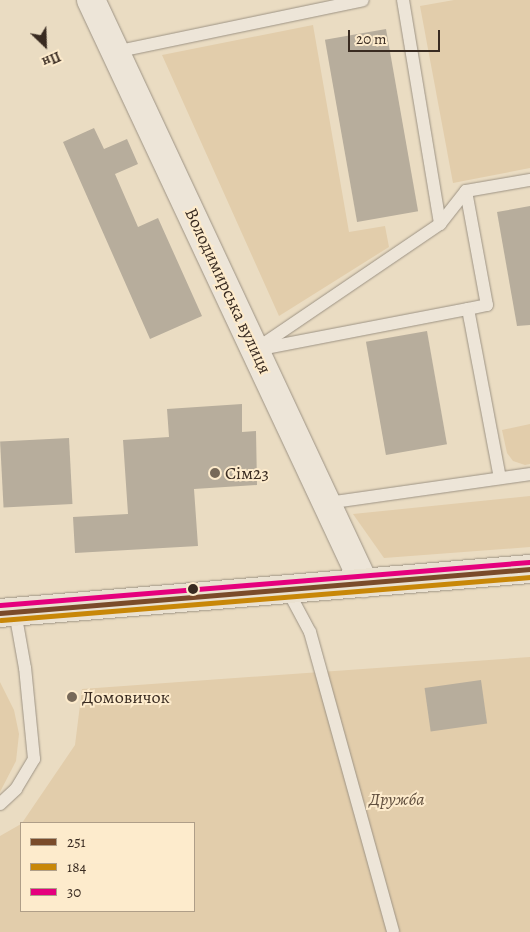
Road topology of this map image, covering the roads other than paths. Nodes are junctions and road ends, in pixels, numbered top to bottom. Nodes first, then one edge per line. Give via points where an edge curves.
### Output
1 (91, 0) edge
2 (363, 0) edge
3 (403, 0) edge
4 (115, 52) junction
5 (530, 180) edge
6 (466, 191) junction
7 (440, 224) junction
8 (468, 309) junction
9 (255, 350) junction
10 (530, 474) edge
11 (500, 478) junction
12 (327, 503) junction
13 (530, 569) edge
14 (364, 583) junction
15 (287, 589) junction
16 (7, 613) edge
17 (0, 804) edge
18 (393, 932) edge

1 - 4 street, Володимирська вулиця
2 - 4 lane
3 - 7 lane
4 - 9 street, Володимирська вулиця
5 - 6 lane
6 - 7 lane
6 - 8 lane via 487,305
7 - 9 lane
8 - 9 lane
8 - 11 lane
9 - 12 street, Володимирська вулиця
10 - 11 lane
11 - 12 lane
12 - 14 street, Володимирська вулиця
13 - 14 main road
14 - 15 main road
15 - 16 main road
15 - 18 lane via 310,632
16 - 17 lane via 25,668 34,759 16,789

